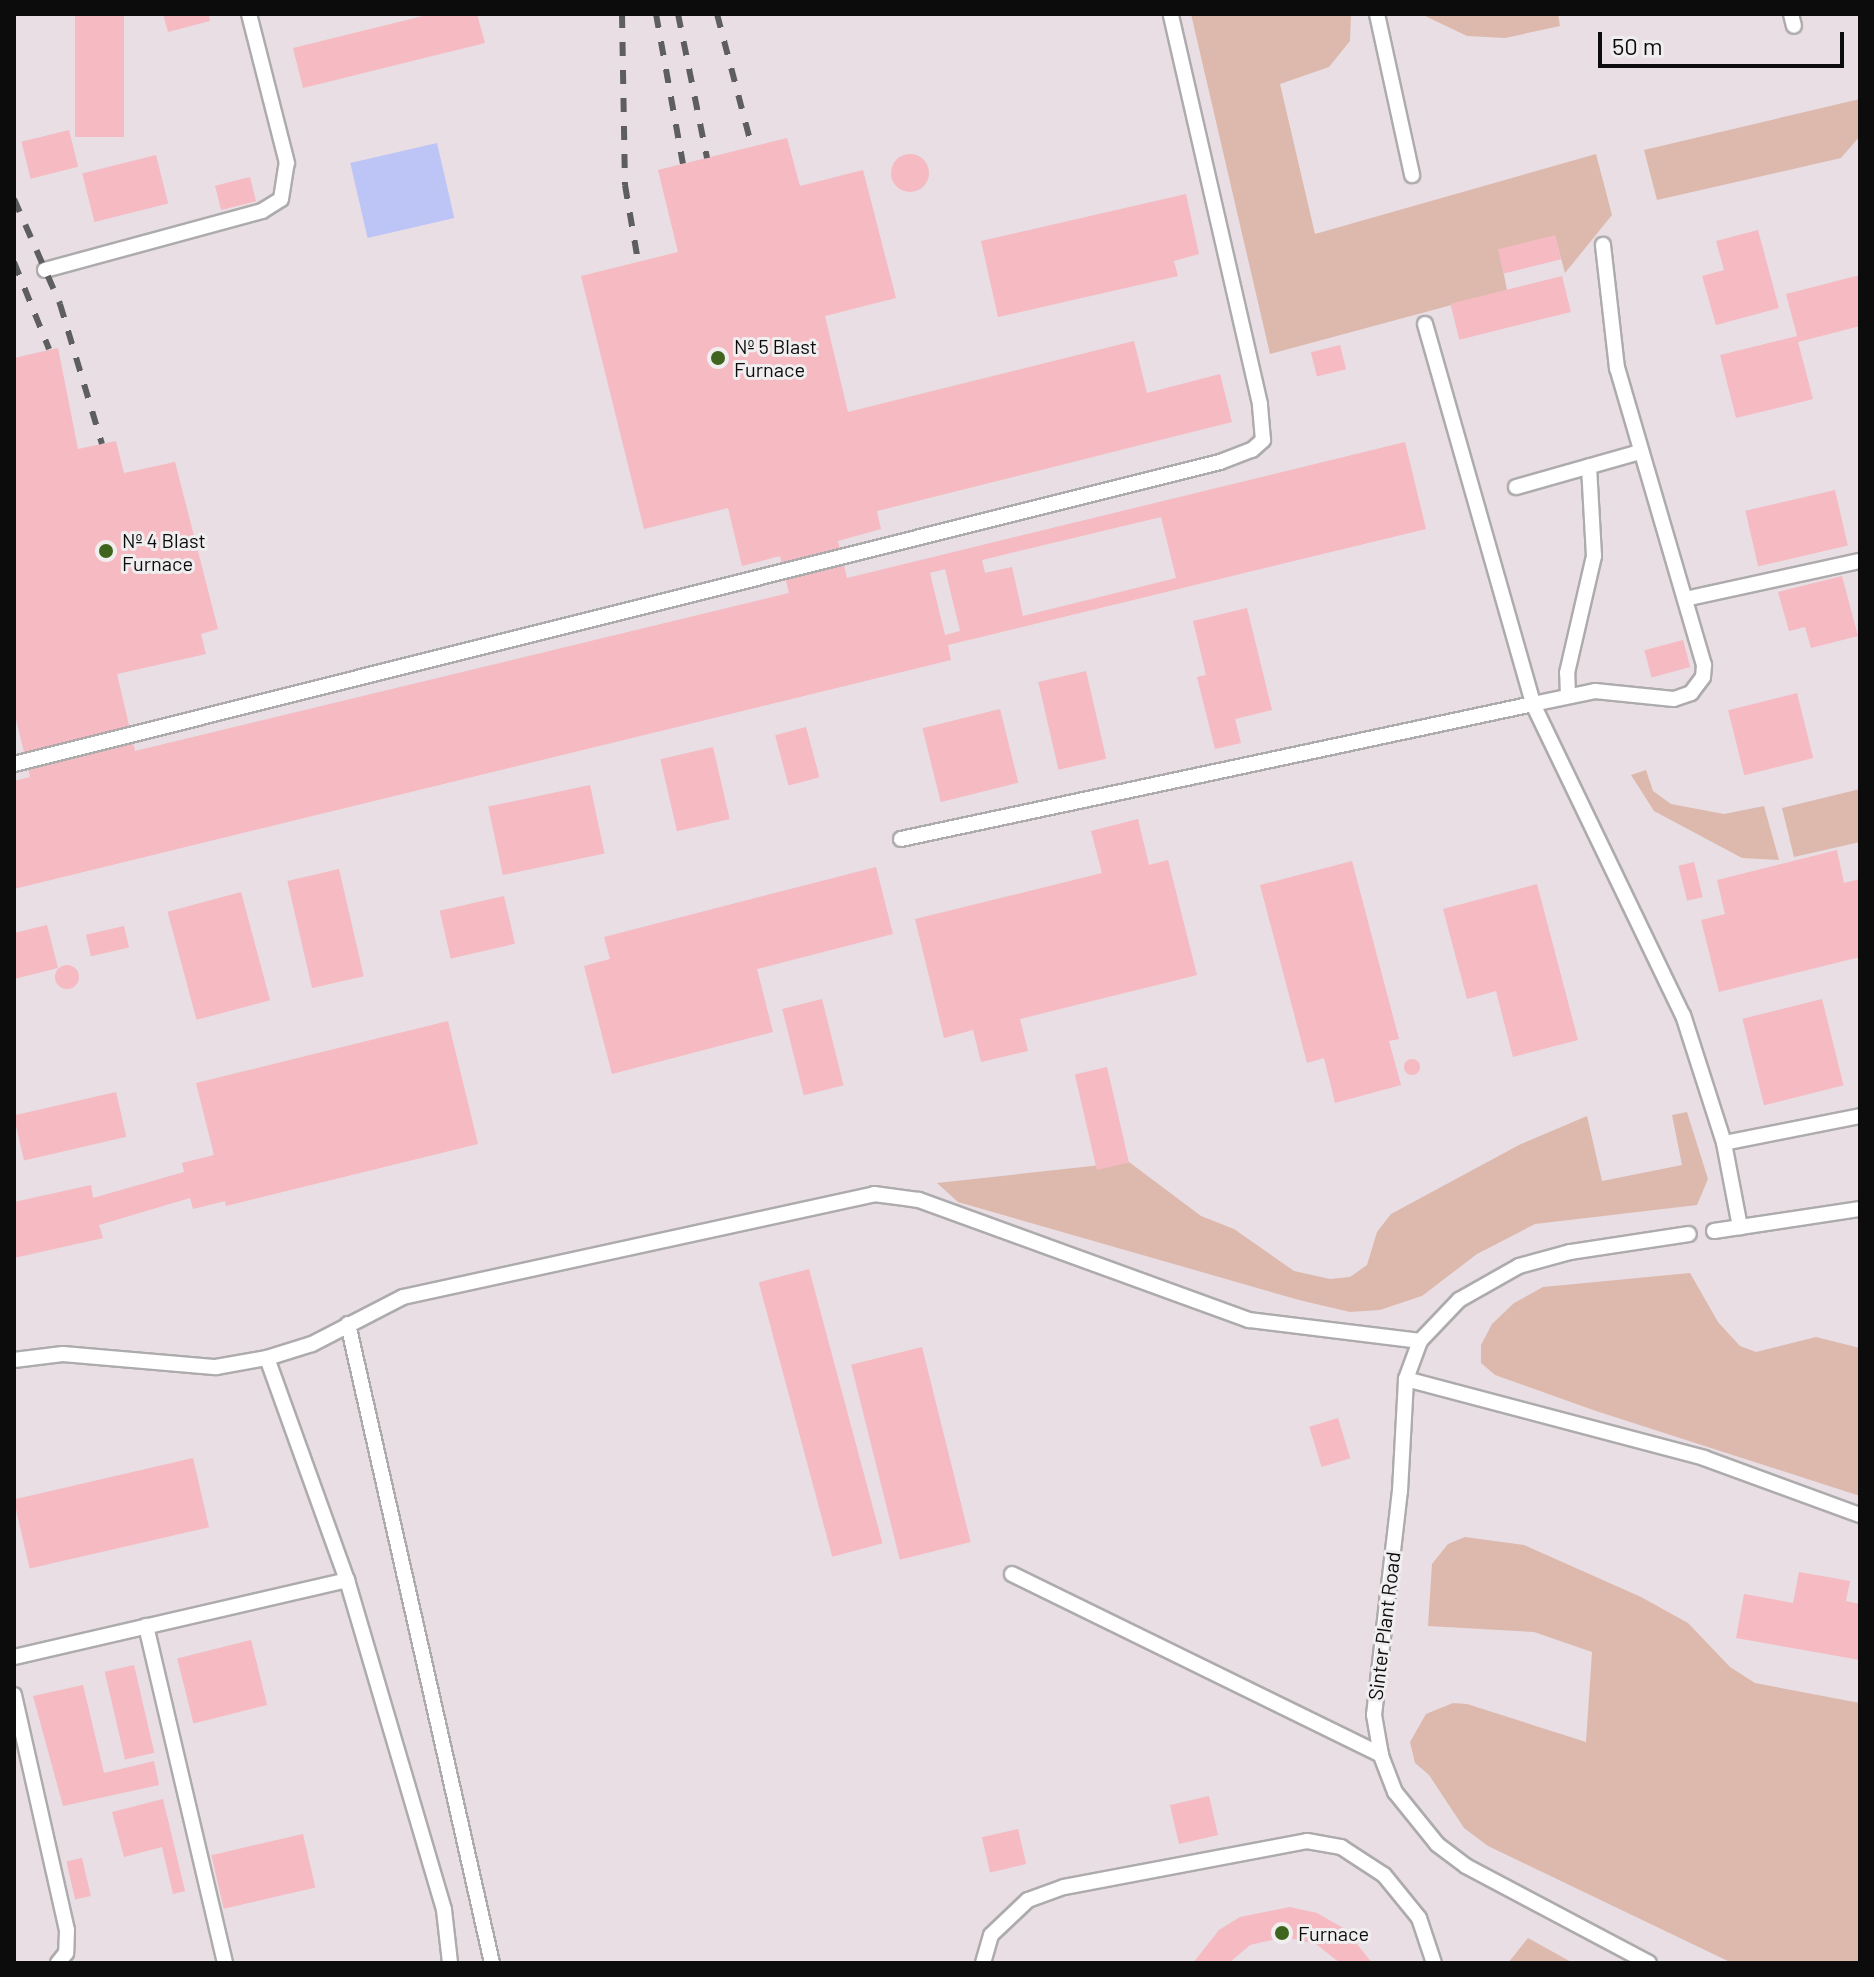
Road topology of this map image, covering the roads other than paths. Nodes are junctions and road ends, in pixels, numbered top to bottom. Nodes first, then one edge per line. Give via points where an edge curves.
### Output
1 (249, 14) edge
2 (1171, 14) edge
3 (1377, 14) edge
4 (1412, 175) dead end
5 (1603, 245) dead end
6 (45, 270) dead end
7 (1425, 324) dead end
8 (1640, 452) junction
9 (1589, 466) junction
10 (1516, 487) dead end
11 (1860, 561) edge
12 (1685, 599) junction
13 (1568, 696) junction
14 (1533, 704) junction
15 (14, 764) edge
16 (901, 839) dead end
17 (1860, 1116) edge
18 (1724, 1143) junction
19 (1860, 1209) edge
20 (1740, 1227) junction
21 (1714, 1231) dead end
22 (1689, 1234) dead end
23 (348, 1324) junction
24 (1420, 1341) junction
25 (267, 1358) junction
26 (14, 1360) edge
27 (1406, 1379) junction
28 (1860, 1515) edge
29 (1012, 1574) dead end
30 (347, 1580) junction
31 (146, 1626) junction
32 (14, 1657) edge
33 (14, 1695) edge
34 (1381, 1755) junction
35 (58, 1963) edge
36 (225, 1963) edge
37 (450, 1963) edge
38 (492, 1963) edge
39 (983, 1963) edge
40 (1434, 1963) edge
41 (1649, 1963) edge

1 - 6 lane via 287,163 281,199 262,211
2 - 15 lane via 1260,404 1263,440 1252,450
3 - 4 lane
5 - 8 lane via 1617,368
7 - 14 lane
8 - 9 lane
8 - 12 lane
9 - 10 lane
9 - 13 lane via 1594,556 1567,673
11 - 12 lane
12 - 13 lane via 1704,665 1703,677 1691,693 1674,699 1618,690
13 - 14 lane
14 - 16 lane
14 - 18 lane via 1683,1015
17 - 18 lane
18 - 20 lane
19 - 20 lane
20 - 21 lane
22 - 24 lane via 1570,1252 1507,1271 1459,1300
23 - 24 lane via 403,1297 450,1285 874,1194 919,1200 1249,1320
23 - 25 lane via 312,1344
23 - 38 lane
24 - 27 lane, Sinter Plant Road
25 - 26 lane via 216,1367 63,1354
25 - 30 lane
27 - 28 lane via 1704,1458
27 - 34 lane, Sinter Plant Road via 1400,1491 1374,1715
29 - 34 lane
30 - 31 lane
30 - 37 lane via 444,1910
31 - 32 lane
31 - 36 lane
33 - 35 lane via 67,1930 66,1953
34 - 41 lane, Sinter Plant Road via 1395,1792 1437,1844 1466,1866
39 - 40 lane via 996,1927 1028,1900 1064,1887 1307,1841 1341,1847 1384,1875 1419,1918

